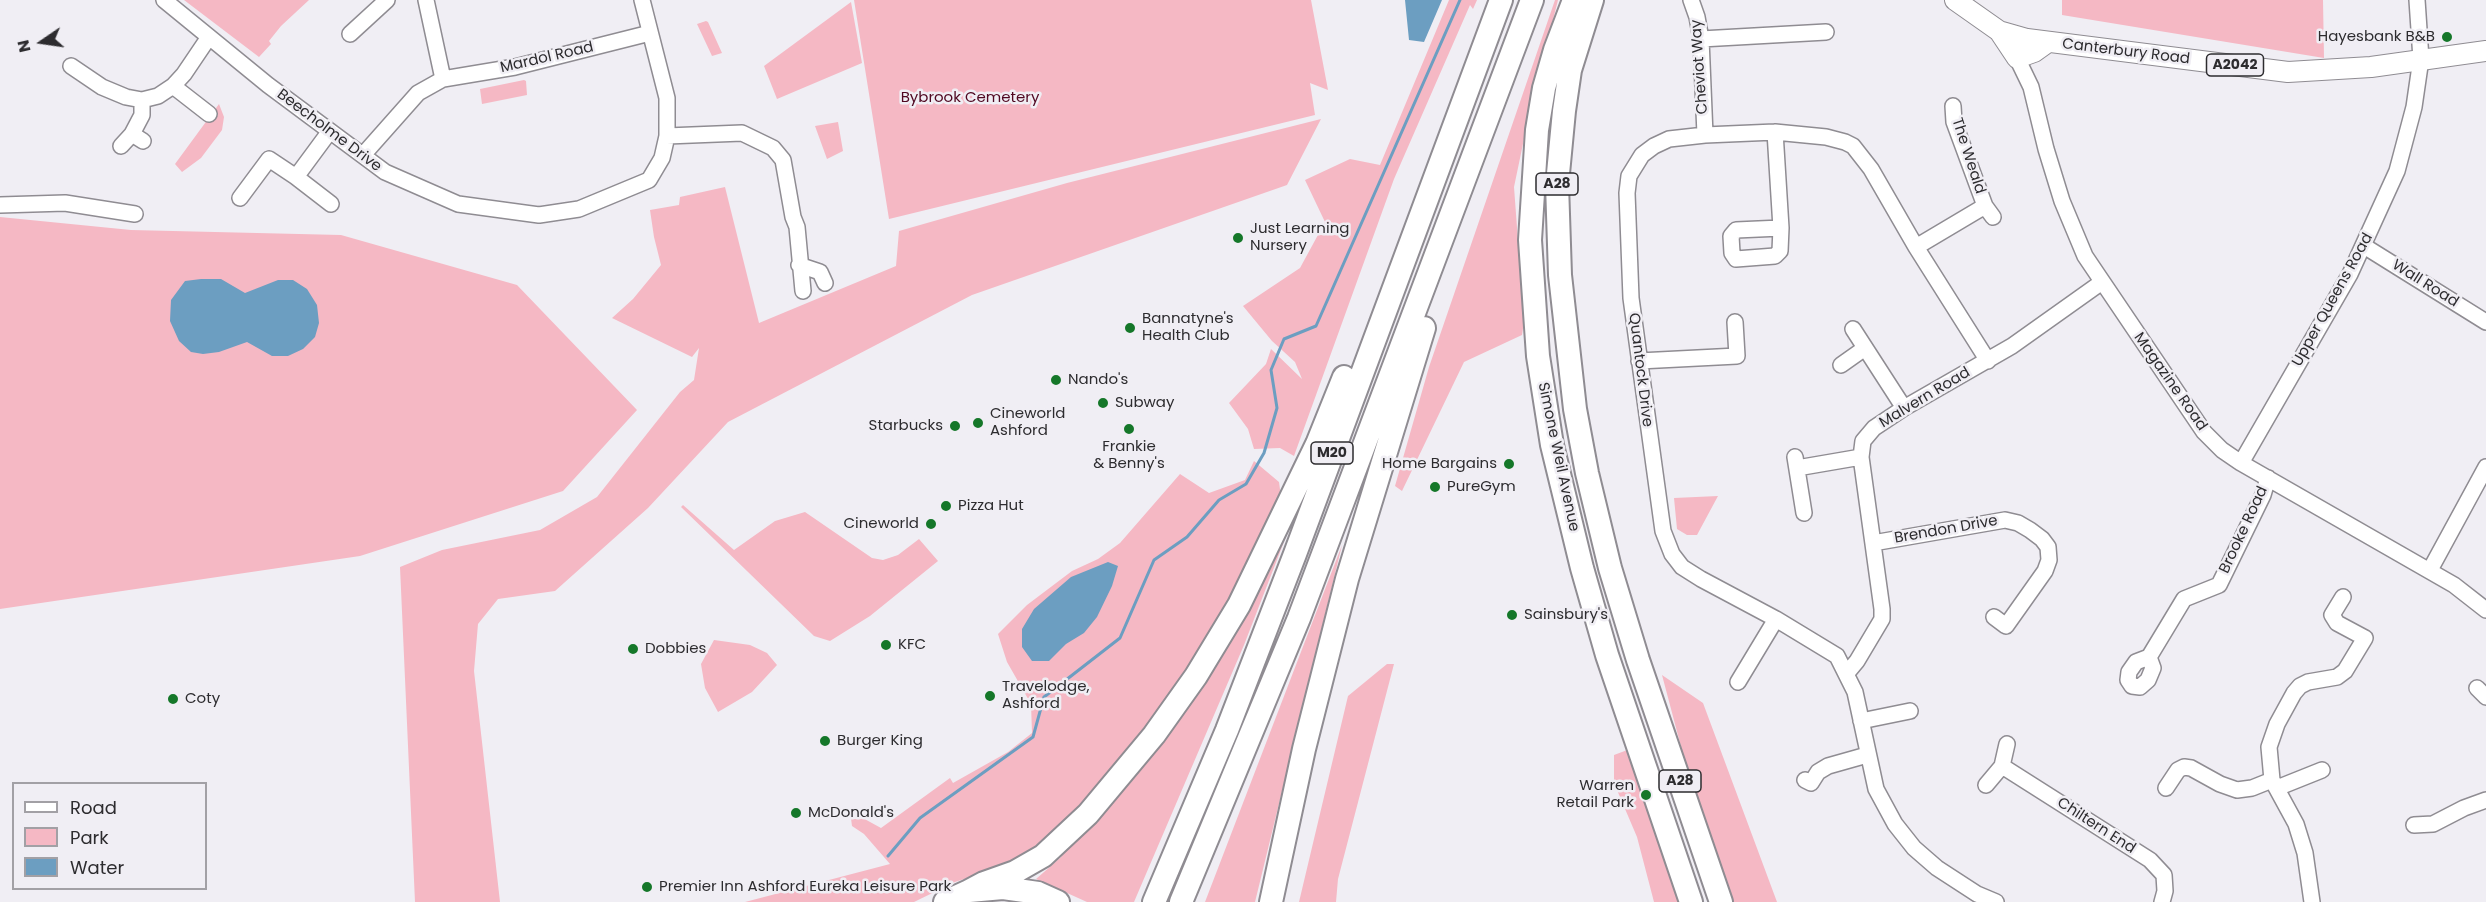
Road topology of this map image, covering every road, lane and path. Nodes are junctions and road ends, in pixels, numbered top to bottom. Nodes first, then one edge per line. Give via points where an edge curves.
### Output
1 (164, 0) edge
2 (387, 0) edge
3 (426, 0) edge
4 (642, 0) edge
5 (1501, 0) edge
6 (1532, 0) edge
7 (1574, 0) edge
8 (1592, 0) edge
9 (1691, 0) edge
10 (1955, 0) edge
11 (2417, 0) edge
12 (1999, 31) junction
13 (1826, 32) dead end
14 (650, 33) junction
15 (350, 34) dead end
16 (209, 37) junction
17 (1701, 39) junction
18 (2048, 42) junction
19 (2486, 51) edge
20 (2017, 58) junction
21 (2421, 59) junction
22 (71, 66) dead end
23 (443, 79) junction
24 (173, 86) junction
25 (142, 100) junction
26 (1953, 106) dead end
27 (209, 114) dead end
28 (330, 131) junction
29 (1775, 132) junction
30 (1705, 135) junction
31 (667, 136) junction
32 (121, 146) dead end
33 (363, 155) junction
34 (296, 177) junction
35 (240, 198) dead end
36 (331, 204) dead end
37 (0, 205) edge
38 (135, 214) dead end
39 (1781, 228) dead end
40 (1408, 244) junction
41 (2364, 246) junction
42 (1916, 247) junction
43 (799, 265) junction
44 (1431, 270) junction
45 (2102, 282) junction
46 (825, 283) dead end
47 (803, 291) dead end
48 (1735, 322) dead end
49 (2486, 322) edge
50 (1853, 329) dead end
51 (1865, 348) junction
52 (1639, 361) junction
53 (1988, 361) junction
54 (1841, 365) dead end
55 (1904, 408) junction
56 (1861, 457) junction
57 (2241, 463) junction
58 (2486, 467) edge
59 (2268, 478) junction
60 (1804, 513) dead end
61 (1873, 543) junction
62 (2430, 570) junction
63 (2343, 597) dead end
64 (2486, 610) edge
65 (1776, 618) junction
66 (1994, 618) dead end
67 (2149, 657) dead end
68 (1847, 673) junction
69 (1738, 682) dead end
70 (1910, 711) dead end
71 (1861, 721) junction
72 (2007, 744) dead end
73 (1867, 755) junction
74 (2002, 766) junction
75 (2322, 770) dead end
76 (1812, 784) dead end
77 (2275, 784) junction
78 (1986, 785) dead end
79 (2166, 788) dead end
80 (2486, 800) edge
81 (2414, 825) dead end
82 (969, 891) junction
83 (1978, 899) edge
84 (945, 902) edge
85 (1058, 902) edge
86 (1154, 902) edge
87 (1181, 902) edge
88 (1271, 902) edge
89 (1691, 902) edge
90 (1721, 902) edge
91 (1996, 902) edge
92 (2162, 902) edge
93 (2312, 902) edge

1 - 16 street, Beecholme Drive
2 - 15 street
3 - 23 street
4 - 14 street, Beecholme Drive
5 - 40 highway, M20
6 - 44 highway, M20
7 - 89 highway, Simone Weil Avenue / A28 via 1544,88 1537,130 1530,240 1538,356 1552,445 1582,568 1607,655
8 - 90 highway, Simone Weil Avenue / A28 via 1570,70 1557,184 1560,275 1575,409 1610,568
9 - 17 street, Cheviot Way
10 - 12 main road, Canterbury Road / A2042
11 - 21 street, Upper Queens Road
12 - 18 main road, Canterbury Road / A2042
12 - 20 main road, Magazine Road
13 - 17 street
14 - 23 street, Mardol Road via 515,67
14 - 31 street, Beecholme Drive via 667,98
16 - 24 street
16 - 28 street, Beecholme Drive
17 - 30 street, Cheviot Way
18 - 20 main road
18 - 21 main road, Canterbury Road / A2042 via 2288,72 2371,67
19 - 21 main road, Canterbury Road / A2042
20 - 45 street, Magazine Road via 2031,87 2062,201 2085,256
21 - 41 street, Upper Queens Road via 2414,108 2397,171
22 - 25 street via 102,87
23 - 33 street, Mardol Road via 418,93
24 - 25 street
24 - 27 street
25 - 32 street via 137,138
26 - 42 street, The Weald via 1954,122 1989,211
28 - 33 street, Beecholme Drive
28 - 34 street
29 - 30 street, Quantock Drive
29 - 39 street
29 - 42 street, Quantock Drive via 1837,138 1853,146 1871,169
30 - 52 street, Quantock Drive via 1669,139 1654,146 1642,155 1629,176 1629,262
31 - 33 street, Beecholme Drive via 662,158 649,180 579,209 539,214 458,204 385,172
31 - 43 street via 742,133 773,148 783,160 797,227
34 - 35 street via 268,159
34 - 36 street
37 - 38 street via 65,203
40 - 82 highway, M20 via 1381,285 1317,444 1244,595 1196,676 1154,735 1088,814 1043,856
40 - 86 highway, M20 via 1295,554 1227,730
41 - 49 street, Wall Road
41 - 57 street, Upper Queens Road
42 - 53 street, Quantock Drive
43 - 46 street via 820,272
43 - 47 street
44 - 87 highway, M20 via 1299,618
44 - 88 highway, M20 via 1426,320 1347,579
45 - 53 street, Malvern Road
45 - 57 street, Magazine Road via 2204,432
48 - 52 street via 1737,356
50 - 51 street
51 - 54 street
51 - 55 street
52 - 65 street, Quantock Drive via 1663,531 1672,554 1682,567 1701,579
53 - 55 street, Malvern Road
55 - 56 street, Malvern Road via 1867,435
56 - 60 street via 1796,463
56 - 61 street
57 - 59 street, Magazine Road
58 - 62 street
59 - 62 street, Magazine Road
59 - 67 street, Brooke Road via 2219,585 2184,599
61 - 66 street, Brendon Drive via 2004,520 2030,530 2048,547 2045,571 2006,626
61 - 68 street via 1882,620
62 - 64 street, Magazine Road
63 - 77 street via 2332,615 2337,623 2365,638 2345,671 2334,678 2308,682 2294,693 2270,747
65 - 68 street, Quantock Drive via 1837,656
65 - 69 street
68 - 71 street, Quantock Drive
70 - 71 street
71 - 73 street, Quantock Drive
72 - 74 street
73 - 76 street via 1828,766 1818,772
73 - 83 street, Quantock Drive via 1876,789 1900,831 1925,859
74 - 78 street
74 - 92 street, Chiltern End via 2150,860 2164,875 2166,889
75 - 77 street
77 - 79 street via 2236,790 2184,767
77 - 93 street via 2305,853
80 - 81 street via 2433,824
82 - 84 highway
82 - 85 highway via 1020,889
83 - 91 street, Quantock Drive

